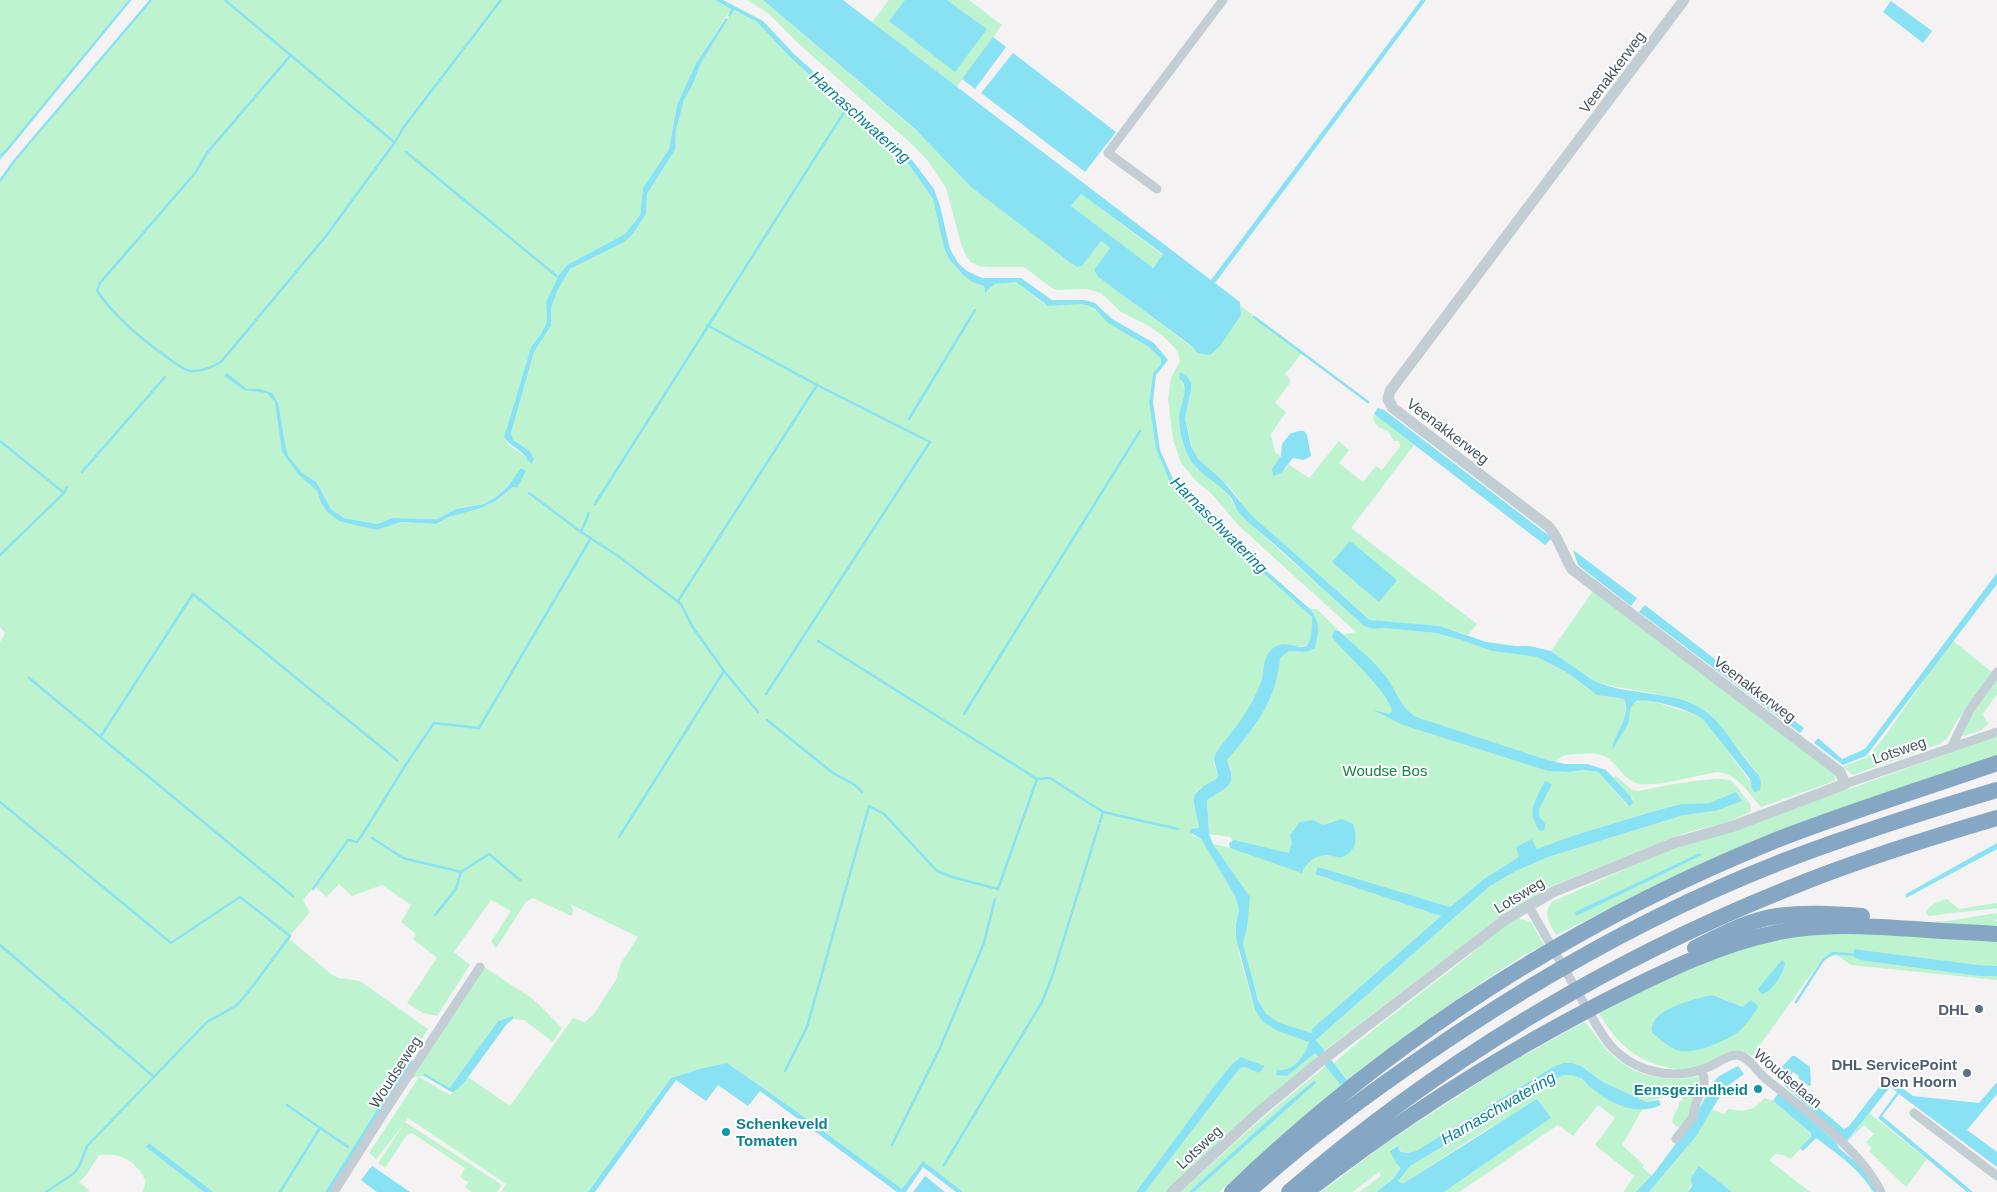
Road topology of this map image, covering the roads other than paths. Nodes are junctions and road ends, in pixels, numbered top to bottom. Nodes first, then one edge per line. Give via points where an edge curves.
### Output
1 (1223, 0) edge
2 (1684, 0) edge
3 (1157, 189) dead end
4 (1997, 672) edge
5 (1997, 732) edge
6 (1952, 748) junction
7 (1997, 763) edge
8 (1997, 772) edge
9 (1844, 784) junction
10 (1997, 790) edge
11 (1892, 797) junction
12 (1997, 818) edge
13 (1528, 905) junction
14 (1908, 918) dead end
15 (1997, 934) edge
16 (480, 968) dead end
17 (1592, 1008) junction
18 (1701, 1070) junction
19 (1353, 1095) junction
20 (1914, 1113) dead end
21 (1379, 1129) junction
22 (1676, 1139) dead end
23 (1997, 1176) edge
24 (334, 1192) edge
25 (1172, 1192) edge
26 (1232, 1192) edge
27 (1248, 1192) edge
28 (1289, 1192) edge
29 (1306, 1192) edge
30 (1881, 1192) edge

1 - 3 street via 1108,153
2 - 9 street, Veenakkerweg via 1390,392 1388,399 1393,408 1549,527 1572,569 1840,772
4 - 6 street via 1969,711
5 - 6 street, Lotsweg
6 - 9 street, Lotsweg
7 - 11 highway
8 - 11 highway
9 - 13 street, Lotsweg via 1731,827 1674,843
10 - 19 highway via 1894,821 1784,861 1701,897 1557,970
11 - 19 highway via 1765,845 1596,925 1475,998
12 - 21 highway via 1913,843 1797,885 1713,921 1570,993 1452,1067
13 - 18 street, Woudselaan via 1609,1044 1646,1070 1669,1074
13 - 25 street, Lotsweg via 1317,1064
14 - 17 highway via 1809,913 1775,916 1727,932 1697,947 1617,988
15 - 17 highway via 1851,925 1779,932 1729,945 1699,957
16 - 24 street, Woudseweg
17 - 21 highway
18 - 22 street via 1704,1084 1693,1117
18 - 30 street, Woudselaan via 1730,1056 1738,1055 1747,1060 1858,1158
19 - 26 highway
19 - 27 highway
20 - 23 street
21 - 28 highway
21 - 29 highway

